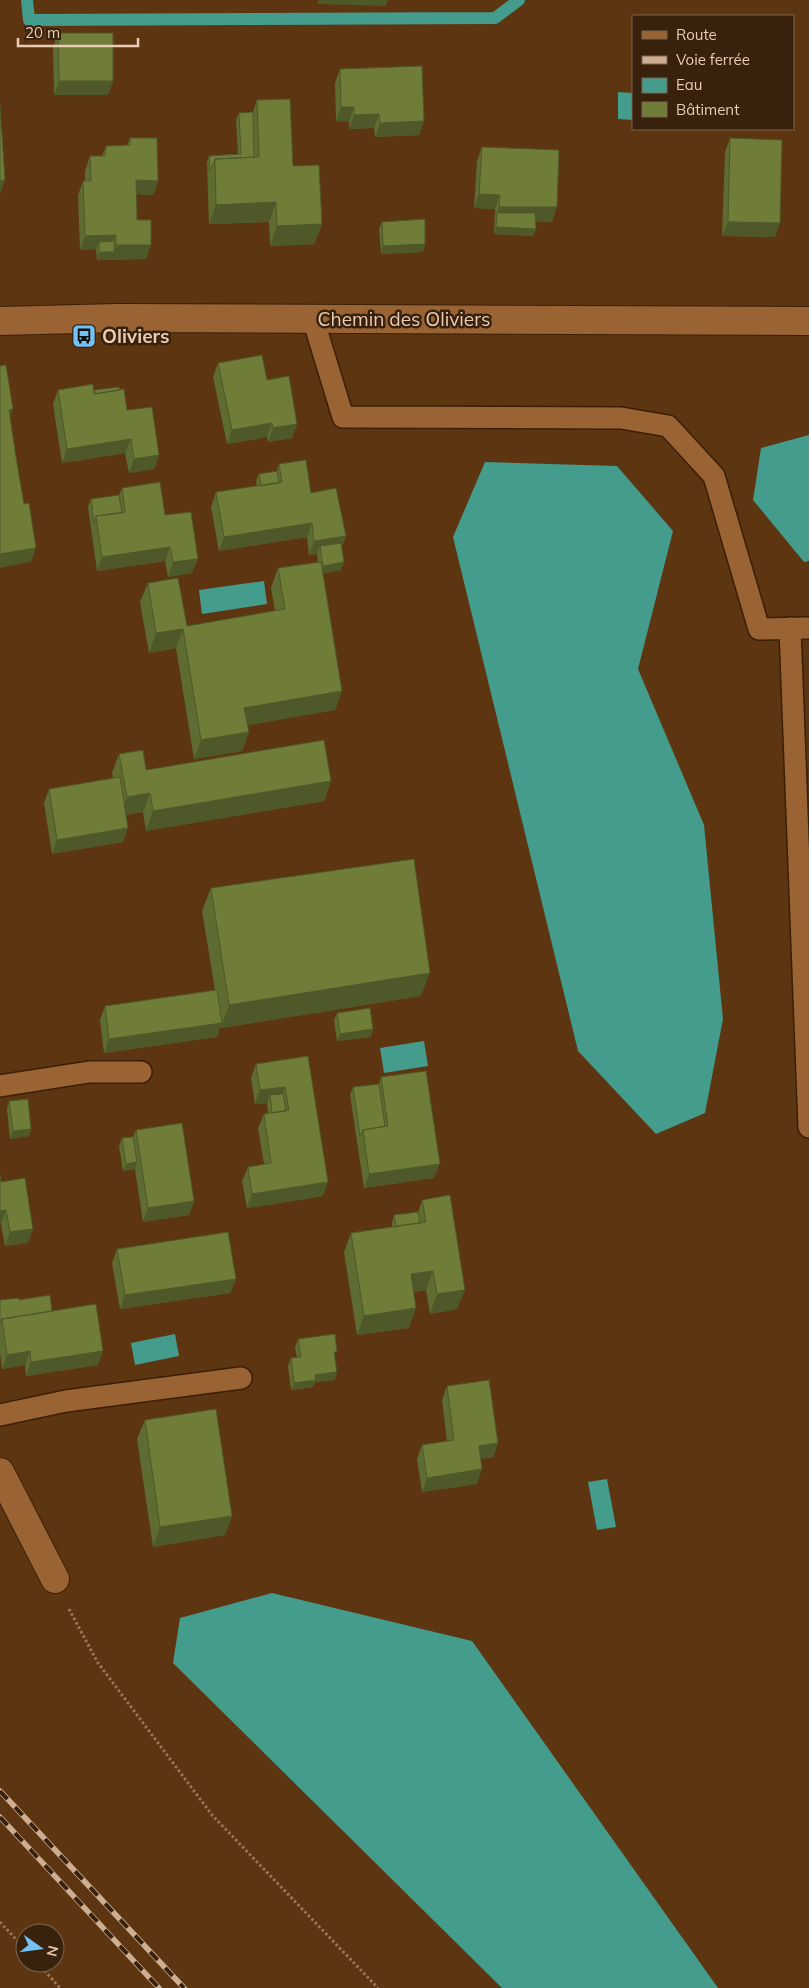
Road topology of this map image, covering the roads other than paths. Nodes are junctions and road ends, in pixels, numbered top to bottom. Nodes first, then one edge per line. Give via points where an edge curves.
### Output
1 (313, 319) junction
2 (0, 320) edge
3 (809, 321) edge
4 (800, 628) edge
5 (141, 1072) dead end
6 (0, 1086) edge
7 (809, 1127) edge
8 (241, 1378) dead end
9 (0, 1415) edge
10 (0, 1472) edge
11 (55, 1579) road end

1 - 2 street, Chemin des Oliviers
1 - 3 street, Chemin des Oliviers
1 - 4 lane via 343,416 621,418 668,426 714,476 759,629
4 - 7 lane
5 - 6 lane via 89,1072
8 - 9 lane via 66,1401
10 - 11 street

